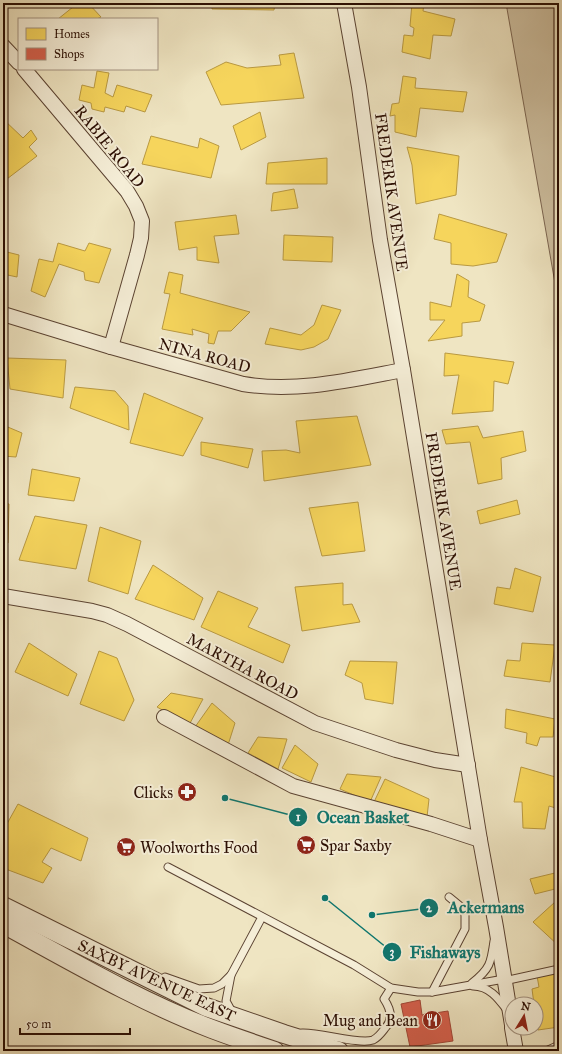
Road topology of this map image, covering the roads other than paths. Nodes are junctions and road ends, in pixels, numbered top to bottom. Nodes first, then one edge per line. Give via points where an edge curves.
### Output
1 (344, 3) edge
2 (3, 46) edge
3 (18, 62) edge
4 (25, 70) edge
5 (3, 314) edge
6 (111, 347) junction
7 (403, 370) junction
8 (3, 596) edge
9 (164, 717) dead end
10 (468, 765) junction
11 (480, 840) junction
12 (168, 867) dead end
13 (449, 897) dead end
14 (3, 906) edge
15 (262, 917) junction
16 (3, 924) edge
17 (496, 927) junction
18 (98, 954) junction
19 (559, 969) edge
20 (231, 975) junction
21 (504, 980) junction
22 (467, 985) junction
23 (391, 988) junction
24 (432, 992) junction
25 (507, 996) edge
26 (504, 1010) edge
27 (238, 1018) junction
28 (284, 1034) junction
29 (514, 1036) edge
30 (559, 1045) edge
31 (548, 1050) dead end
32 (275, 1051) edge
33 (338, 1051) edge
34 (516, 1051) edge

1 - 7 street, FREDERIK AVENUE via 359,87 380,240
2 - 3 street
4 - 6 street, RABIE ROAD via 127,191 142,221 137,255
5 - 6 street, NINA ROAD
6 - 7 street, NINA ROAD via 256,386 291,388
7 - 10 street, FREDERIK AVENUE
8 - 10 street, MARTHA ROAD via 107,615 315,723 396,750
9 - 11 street via 293,786
10 - 11 street, FREDERIK AVENUE
11 - 17 street, FREDERIK AVENUE
12 - 15 lane
13 - 24 lane via 465,914 465,929
14 - 18 street, SAXBY AVENUE EAST
15 - 20 lane
15 - 23 lane via 354,965
16 - 32 street, SAXBY AVENUE EAST via 174,1013
17 - 21 street, FREDERIK AVENUE
17 - 22 lane via 492,956 486,971
18 - 20 lane via 205,990 222,984
18 - 27 street, SAXBY AVENUE EAST via 206,1006
19 - 21 lane
20 - 27 lane via 226,1001 228,1008
21 - 22 lane
21 - 25 street, FREDERIK AVENUE
22 - 24 lane
22 - 26 lane via 493,993
23 - 24 lane
23 - 28 lane via 384,999 390,1008 390,1022 378,1037 371,1040 356,1040 307,1032
27 - 28 street, SAXBY AVENUE EAST
28 - 33 street, SAXBY AVENUE EAST
29 - 34 street, FREDERIK AVENUE
30 - 31 lane

